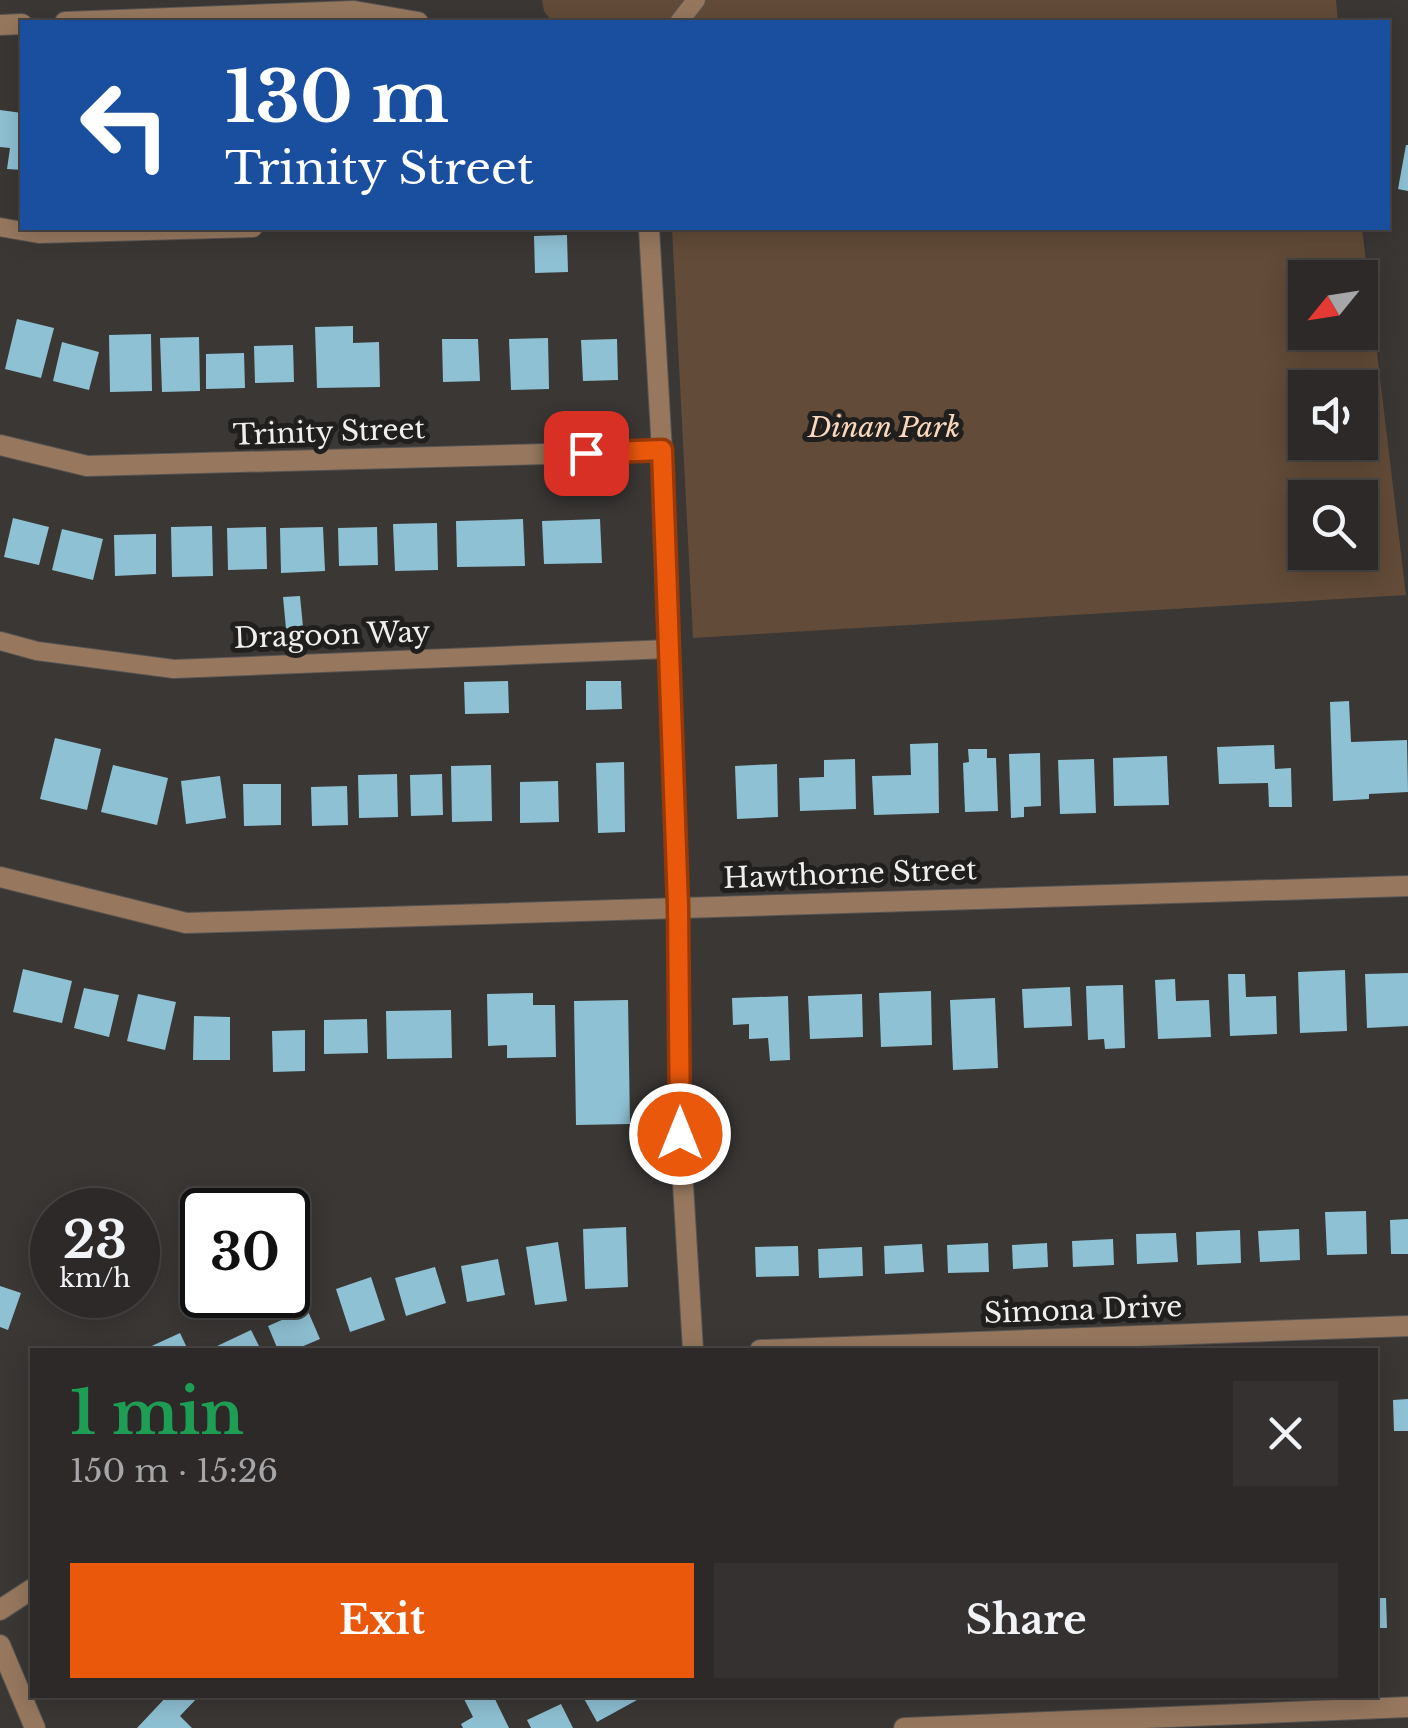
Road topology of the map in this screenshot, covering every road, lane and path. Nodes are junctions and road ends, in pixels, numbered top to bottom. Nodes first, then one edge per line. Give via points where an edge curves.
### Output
1 (696, 0) edge
2 (118, 20) edge
3 (406, 20) edge
4 (681, 20) edge
5 (0, 227) edge
6 (182, 230) edge
7 (649, 230) edge
8 (0, 446) edge
9 (662, 450) junction
10 (0, 641) edge
11 (669, 648) junction
12 (0, 878) edge
13 (1408, 886) edge
14 (678, 906) junction
15 (1408, 1326) edge
16 (694, 1348) edge
17 (814, 1348) edge
18 (30, 1589) edge
19 (0, 1610) edge
20 (0, 1645) edge
21 (1407, 1707) edge
22 (1059, 1724) edge
23 (35, 1728) edge
24 (904, 1728) edge
25 (1408, 1728) edge

1 - 4 lane
2 - 3 street via 354,11
5 - 6 lane via 39,234
7 - 9 street
8 - 9 street, Trinity Street via 88,466
9 - 11 street
10 - 11 lane, Dragoon Way via 174,669
11 - 14 street
12 - 14 street, Hawthorne Street via 186,923
13 - 14 street, Hawthorne Street
14 - 16 street via 680,1134
15 - 17 street, Simona Drive
18 - 19 street
20 - 23 street
21 - 22 street
21 - 25 street
22 - 24 street

